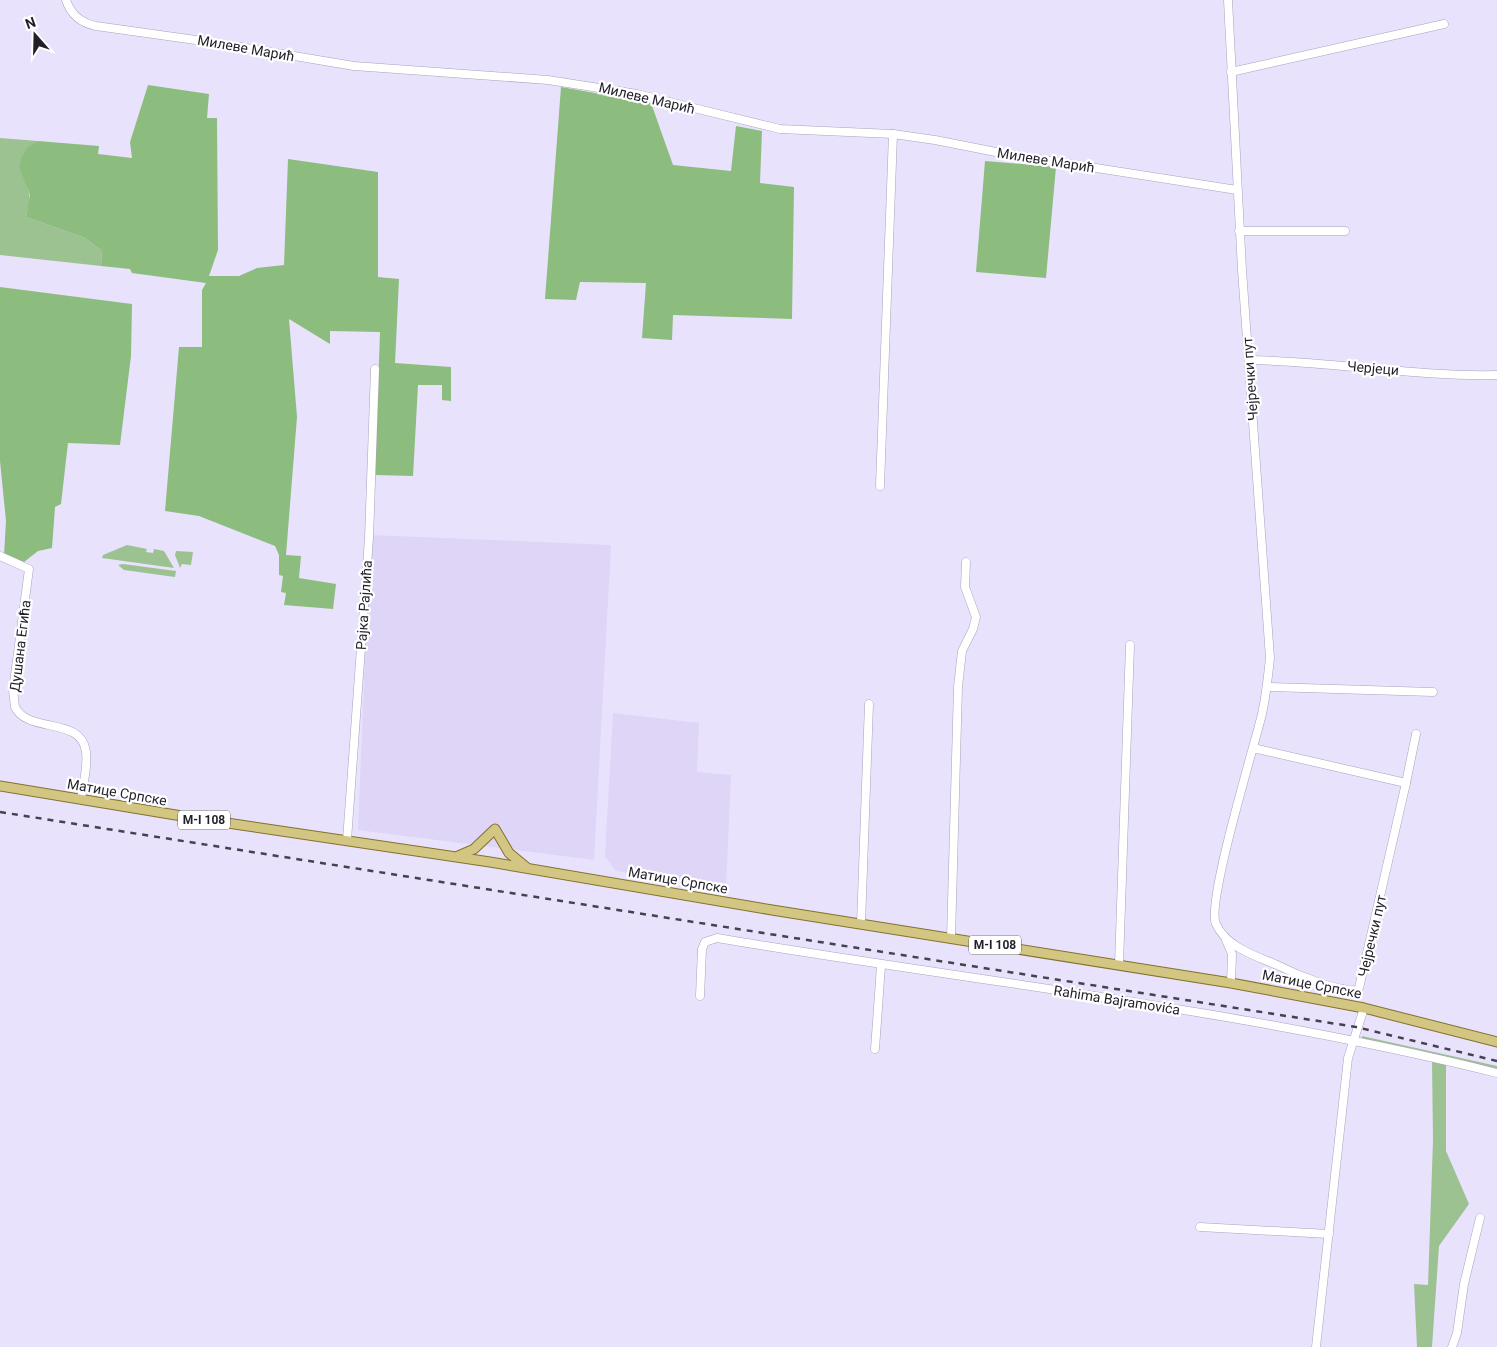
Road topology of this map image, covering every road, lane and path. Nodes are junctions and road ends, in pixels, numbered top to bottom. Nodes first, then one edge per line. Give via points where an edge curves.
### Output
1 (66, 0) edge
2 (1228, 0) edge
3 (1444, 24) dead end
4 (1231, 72) junction
5 (893, 134) junction
6 (1237, 190) junction
7 (1239, 231) junction
8 (1345, 231) dead end
9 (1249, 360) junction
10 (374, 369) dead end
11 (1497, 375) edge
12 (880, 486) dead end
13 (0, 556) edge
14 (966, 562) dead end
15 (1130, 645) dead end
16 (1267, 687) junction
17 (1433, 692) dead end
18 (869, 704) dead end
19 (1416, 734) dead end
20 (1253, 748) junction
21 (1406, 783) junction
22 (0, 786) edge
23 (81, 799) junction
24 (347, 840) junction
25 (455, 857) junction
26 (530, 869) junction
27 (861, 924) junction
28 (951, 938) junction
29 (1225, 939) junction
30 (1120, 964) junction
31 (881, 966) junction
32 (1231, 983) junction
33 (700, 996) dead end
34 (1364, 1008) junction
35 (1352, 1039) junction
36 (1497, 1042) edge
37 (875, 1049) dead end
38 (1497, 1073) edge
39 (1480, 1218) dead end
40 (1200, 1227) dead end
41 (1328, 1234) junction
42 (1316, 1347) edge
43 (1452, 1347) edge

1 - 5 street, Милеве Мaрић via 76,17 96,26 217,42 354,66 579,84 637,94 788,130
2 - 4 street, Чејречки пут
3 - 4 street
4 - 6 street, Чејречки пут
5 - 6 street, Милеве Мaрић
5 - 12 street
6 - 7 street, Чејречки пут
7 - 8 street
7 - 9 street, Чејречки пут
9 - 11 street, Черјеци via 1289,360 1457,376
9 - 16 street, Чејречки пут via 1270,638
10 - 24 street, Рајка Рајлића via 369,528
13 - 23 street, Душана Егића via 29,569 14,707 25,718 71,731 81,740 86,753
14 - 28 street via 965,586 976,617 962,651 955,748
15 - 30 street
16 - 17 street
16 - 20 street, Чејречки пут
18 - 27 street
19 - 21 street, Чејречки пут
20 - 21 street
20 - 29 street, Чејречки пут via 1213,911 1214,921
21 - 29 street, Чејречки пут via 1359,988 1337,987 1283,968
22 - 23 main road, Матице Српске / M-I 108
23 - 24 main road, Матице Српске / M-I 108
24 - 25 main road, Матице Српске / M-I 108
25 - 26 main road, Матице Српске / M-I 108
25 - 26 main road via 474,849 495,829 509,853
26 - 27 main road, Матице Српске / M-I 108
27 - 28 main road, Матице Српске / M-I 108
28 - 30 main road, Матице Српске / M-I 108
29 - 32 street via 1232,954
30 - 32 main road, Матице Српске / M-I 108
31 - 33 street, Rahima Bajramovića via 718,938 705,942 702,949
31 - 35 street, Rahima Bajramovića via 1259,1022
31 - 37 street
32 - 34 main road, Матице Српске / M-I 108
34 - 35 street
34 - 36 main road, Матице Српске / M-I 108
35 - 38 street, Rahima Bajramovića
35 - 41 street
39 - 43 street
40 - 41 street
41 - 42 street

